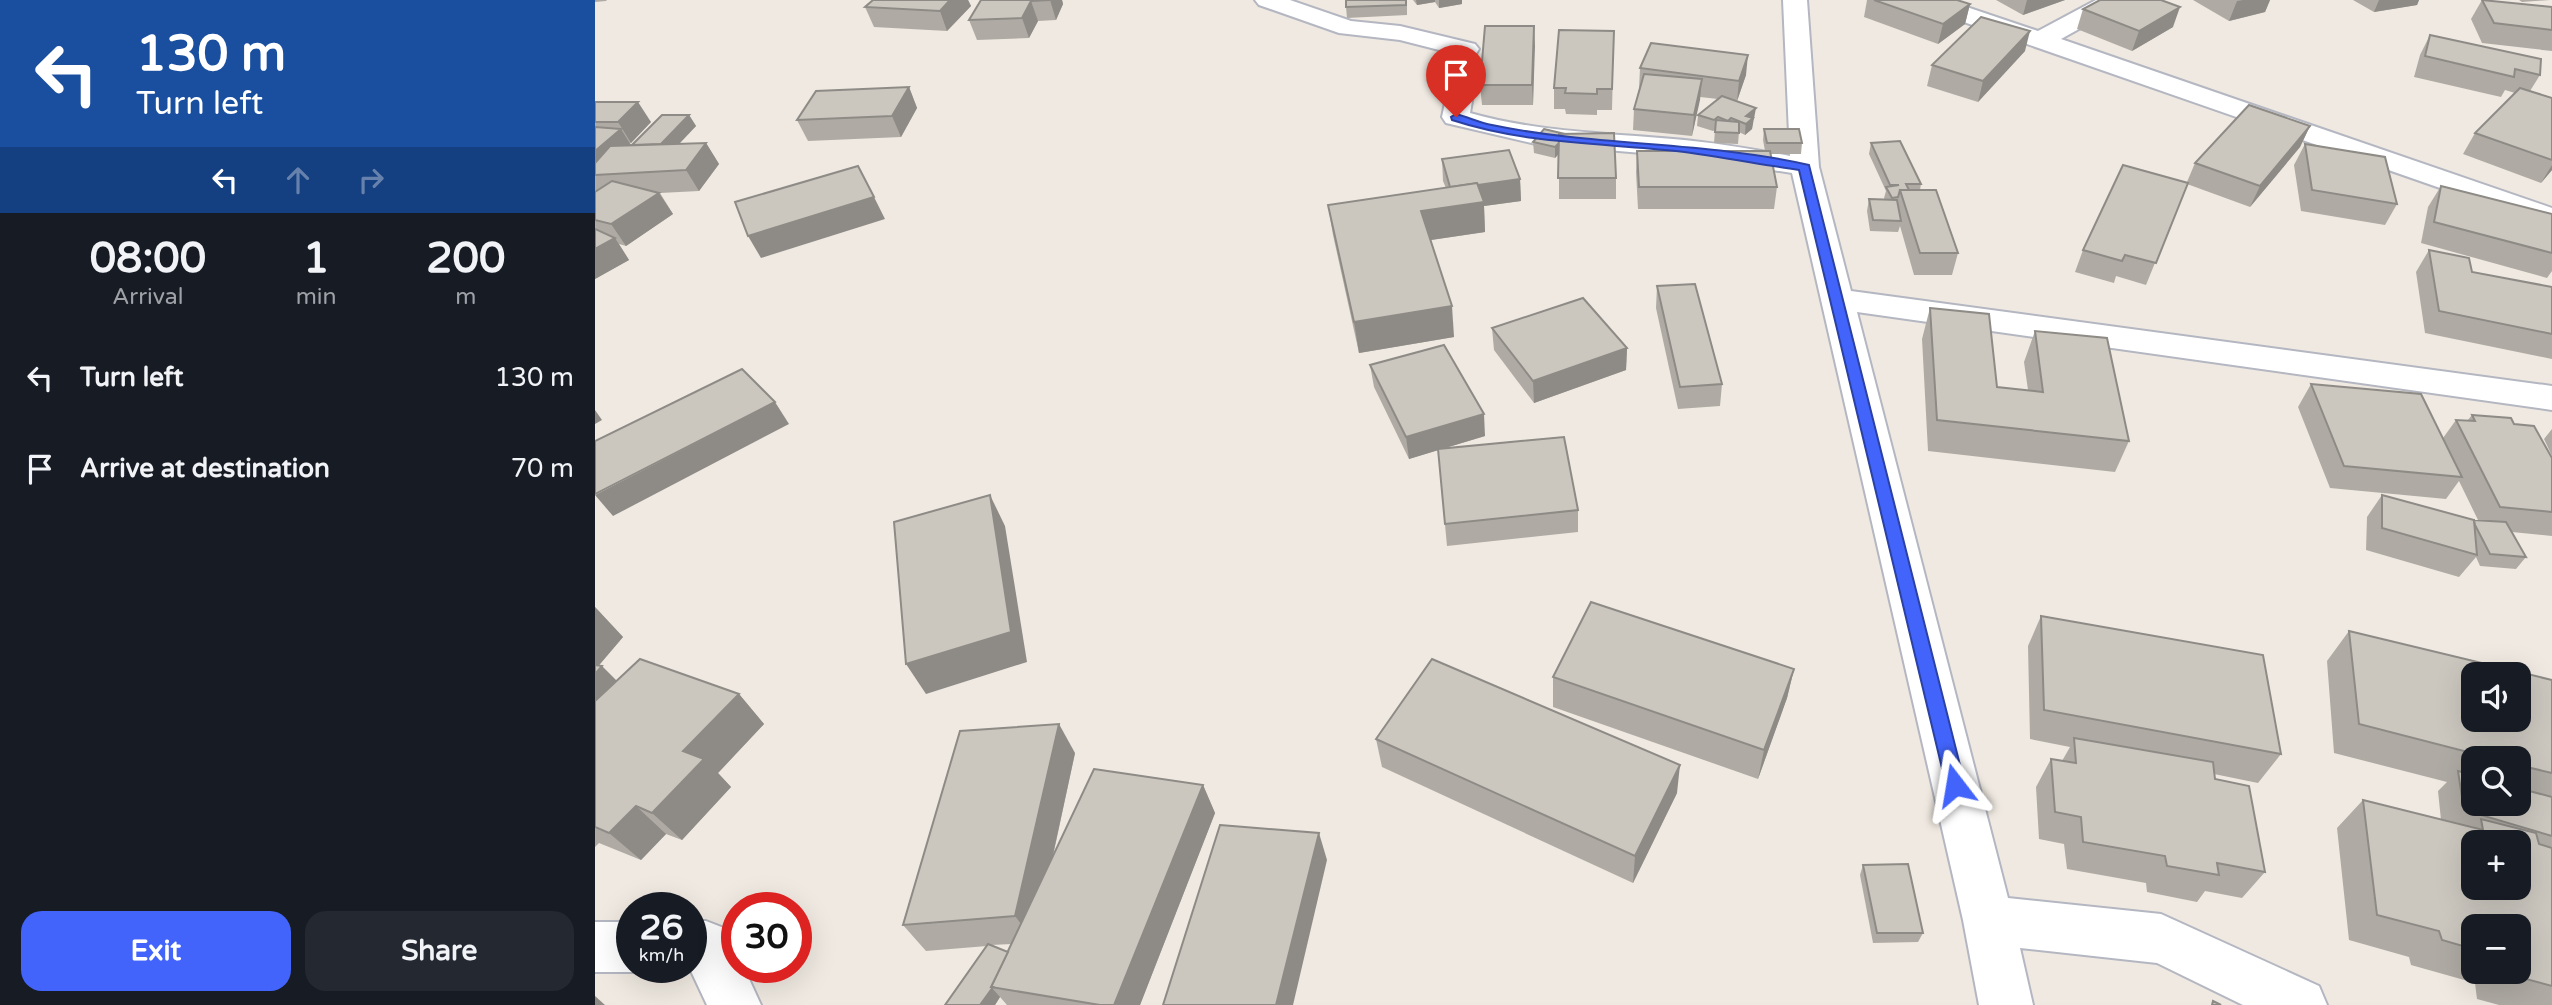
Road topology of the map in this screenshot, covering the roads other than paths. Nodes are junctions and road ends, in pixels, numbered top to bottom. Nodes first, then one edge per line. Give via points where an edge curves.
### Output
1 (1267, 0) edge
2 (1795, 0) edge
3 (1923, 0) edge
4 (2114, 0) edge
5 (2039, 41) junction
6 (1805, 167) junction
7 (2552, 218) edge
8 (1838, 299) junction
9 (2552, 398) edge
10 (1988, 920) junction
11 (595, 947) edge
12 (616, 947) edge
13 (707, 948) edge
14 (734, 1005) edge
15 (2006, 1005) edge
16 (2300, 1005) edge

1 - 6 street via 1348,28 1400,33 1466,49 1455,67 1461,89 1456,117 1490,128
2 - 6 street
3 - 5 street
4 - 5 street
5 - 7 street
6 - 8 street
8 - 9 street
8 - 10 street
10 - 15 street
10 - 16 street via 2161,939
11 - 12 street
13 - 14 street

